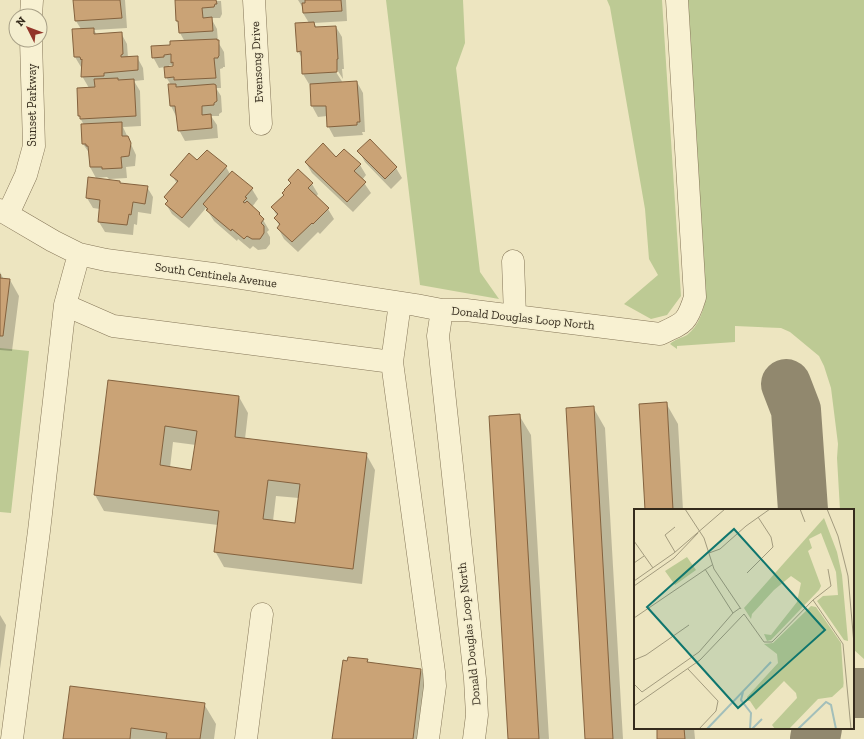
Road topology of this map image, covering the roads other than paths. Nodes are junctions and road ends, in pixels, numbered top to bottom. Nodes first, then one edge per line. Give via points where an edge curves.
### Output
1 (254, 0) edge
2 (677, 0) edge
3 (31, 48) edge
4 (261, 124) dead end
5 (4, 212) edge
6 (79, 254) junction
7 (513, 261) dead end
8 (400, 303) junction
9 (65, 305) junction
10 (442, 310) junction
11 (515, 316) junction
12 (392, 362) junction
13 (262, 614) dead end
14 (12, 739) edge
15 (246, 739) edge
16 (428, 739) edge
17 (474, 739) edge

1 - 4 street, Evensong Drive
2 - 11 street, Donald Douglas Loop North via 695,297 690,314 680,325 660,334
3 - 5 street, Sunset Parkway via 34,146 26,176
5 - 6 street, South Centinela Avenue
6 - 8 street, South Centinela Avenue
6 - 9 street
7 - 11 street
8 - 10 street, South Centinela Avenue
8 - 12 street
9 - 12 street via 113,326
9 - 14 street
10 - 11 street, Donald Douglas Loop North
10 - 17 street, Donald Douglas Loop North via 438,336 475,678 477,715
12 - 16 street via 434,672 435,686
13 - 15 street

